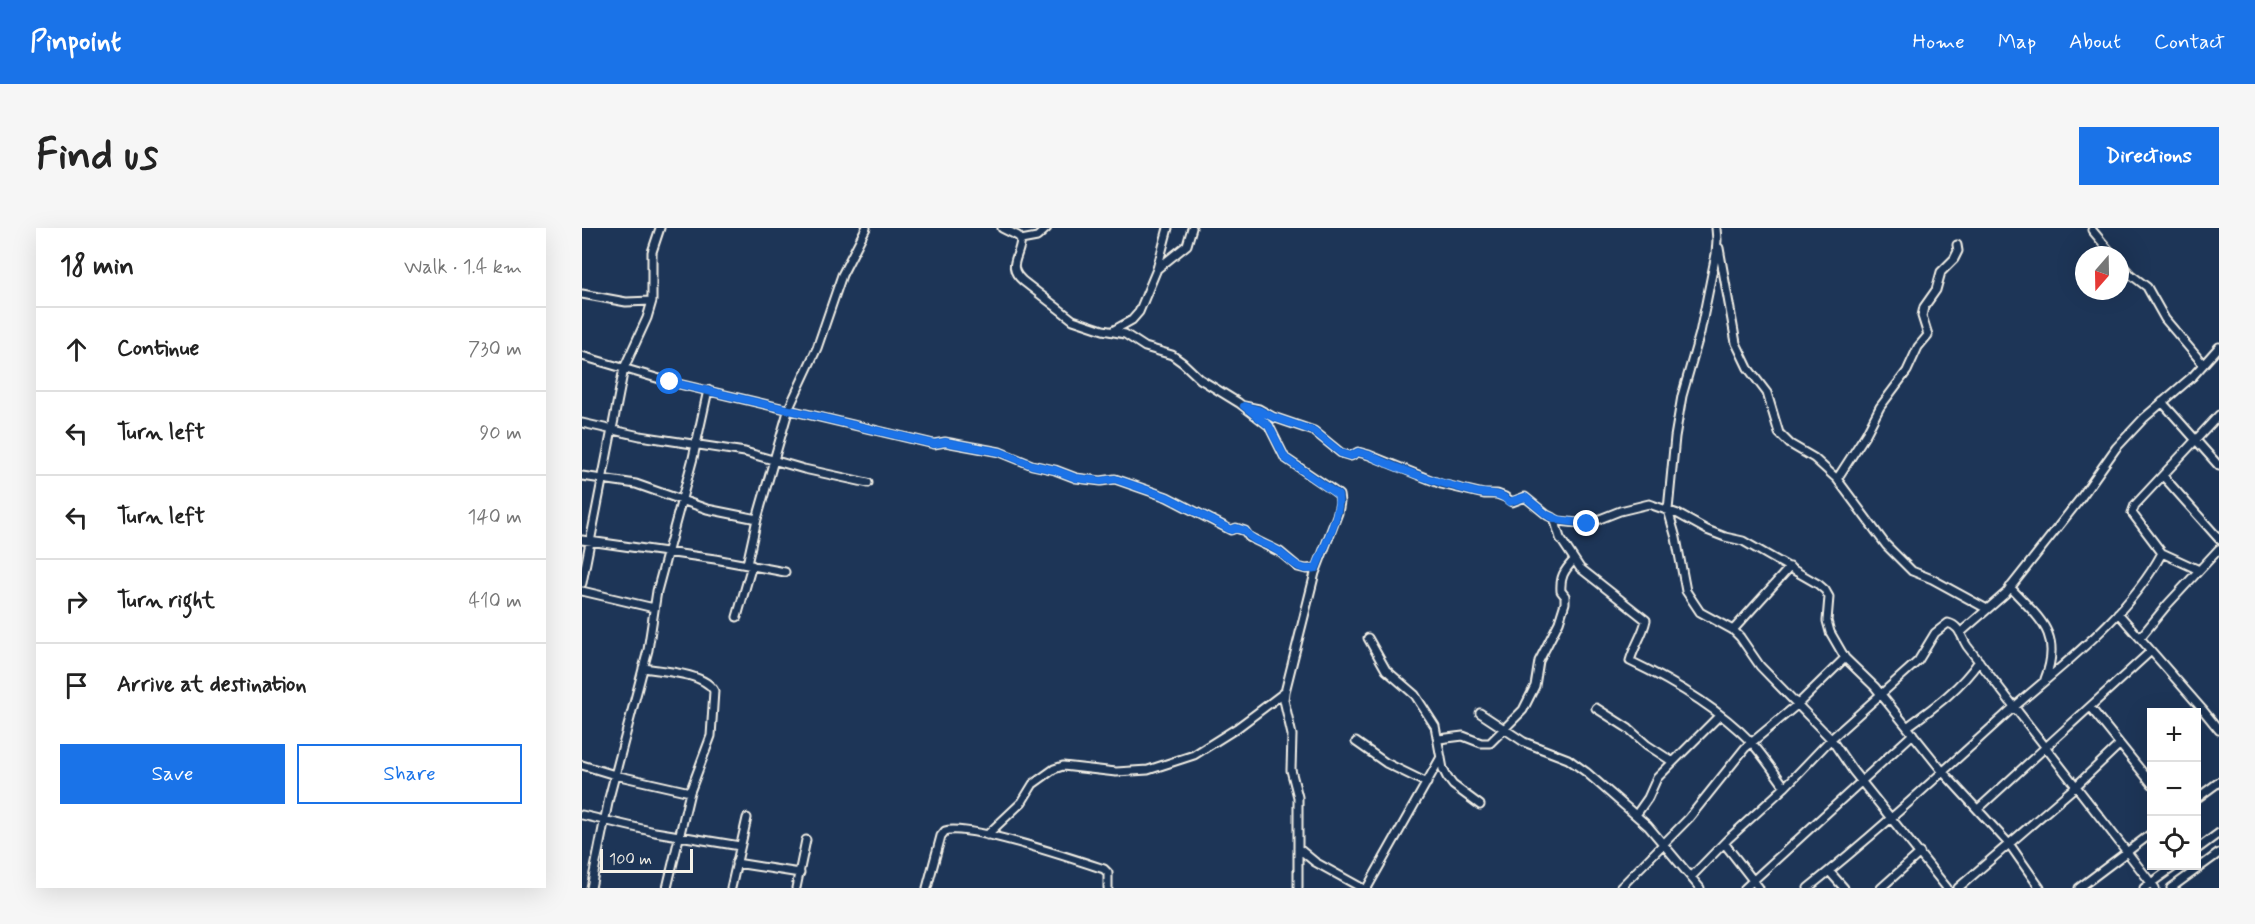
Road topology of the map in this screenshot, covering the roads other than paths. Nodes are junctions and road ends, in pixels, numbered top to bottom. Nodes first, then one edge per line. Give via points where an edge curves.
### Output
1 (660, 228) edge
2 (866, 228) edge
3 (1002, 228) edge
4 (1047, 228) edge
5 (1168, 228) edge
6 (1192, 228) edge
7 (1716, 228) edge
8 (2092, 230) dead end
9 (1021, 240) junction
10 (1718, 240) junction
11 (1958, 245) dead end
12 (2105, 246) edge
13 (1157, 269) junction
14 (2129, 273) edge
15 (582, 294) edge
16 (652, 301) junction
17 (1114, 330) junction
18 (2219, 347) edge
19 (582, 356) edge
20 (2203, 364) junction
21 (624, 368) junction
22 (708, 390) junction
23 (2162, 402) junction
24 (1244, 406) junction
25 (789, 408) junction
26 (2219, 415) edge
27 (582, 423) edge
28 (611, 430) junction
29 (2196, 440) junction
30 (696, 445) junction
31 (774, 460) junction
32 (2219, 466) edge
33 (582, 476) edge
34 (2163, 476) junction
35 (602, 478) junction
36 (1837, 479) junction
37 (868, 483) dead end
38 (682, 500) junction
39 (1668, 510) junction
40 (1554, 518) junction
41 (758, 519) junction
42 (2219, 539) edge
43 (582, 540) edge
44 (590, 542) junction
45 (2219, 549) edge
46 (667, 552) junction
47 (2162, 553) junction
48 (1573, 561) junction
49 (749, 565) junction
50 (1790, 567) junction
51 (1316, 568) junction
52 (2199, 570) junction
53 (785, 572) dead end
54 (582, 583) edge
55 (2010, 587) junction
56 (582, 591) edge
57 (654, 608) junction
58 (1987, 609) junction
59 (2118, 613) junction
60 (737, 617) dead end
61 (1733, 630) junction
62 (1960, 633) junction
63 (1368, 638) dead end
64 (2140, 638) junction
65 (2151, 651) junction
66 (1845, 658) junction
67 (1979, 661) junction
68 (643, 668) junction
69 (2044, 681) junction
70 (1285, 692) junction
71 (1881, 694) junction
72 (1798, 704) junction
73 (2015, 707) junction
74 (2090, 707) junction
75 (1596, 708) dead end
76 (1480, 713) dead end
77 (1720, 715) junction
78 (1907, 727) junction
79 (1502, 729) junction
80 (2219, 730) edge
81 (1912, 734) junction
82 (1439, 739) junction
83 (1831, 739) junction
84 (1356, 742) dead end
85 (1751, 743) junction
86 (2119, 745) junction
87 (2046, 748) junction
88 (1441, 757) junction
89 (1673, 762) junction
90 (582, 765) edge
91 (1943, 772) junction
92 (615, 775) junction
93 (2147, 779) edge
94 (1861, 780) junction
95 (2219, 782) edge
96 (1426, 783) junction
97 (1785, 787) junction
98 (2075, 787) junction
99 (690, 792) junction
100 (2201, 795) edge
101 (1480, 805) dead end
102 (1978, 809) junction
103 (582, 815) edge
104 (1636, 815) junction
105 (747, 818) dead end
106 (1892, 818) junction
107 (604, 820) junction
108 (2219, 833) edge
109 (987, 835) junction
110 (679, 836) junction
111 (2147, 836) edge
112 (806, 840) dead end
113 (1724, 843) junction
114 (1664, 845) junction
115 (2010, 845) junction
116 (740, 846) junction
117 (2201, 846) edge
118 (1298, 848) junction
119 (2126, 852) junction
120 (1920, 853) junction
121 (2219, 853) edge
122 (736, 863) junction
123 (2170, 870) edge
124 (1829, 871) junction
125 (800, 873) junction
126 (1691, 877) junction
127 (1753, 880) junction
128 (2150, 886) edge
129 (591, 888) edge
130 (667, 888) edge
131 (731, 888) edge
132 (796, 888) edge
133 (927, 888) edge
134 (1108, 888) edge
135 (1298, 888) edge
136 (1362, 888) edge
137 (1367, 888) edge
138 (1620, 888) edge
139 (1700, 888) edge
140 (1745, 888) edge
141 (1759, 888) edge
142 (1808, 888) edge
143 (1844, 888) edge
144 (1881, 888) edge
145 (1947, 888) edge
146 (1958, 888) edge
147 (2040, 888) edge
148 (2079, 888) edge
149 (2171, 888) edge

1 - 16 street via 652,252
2 - 25 street via 843,275 818,348
3 - 9 street
4 - 9 street via 1037,237
5 - 13 street
6 - 13 street via 1187,245
7 - 10 street
8 - 12 street
9 - 17 street via 1014,264 1016,274 1073,320
10 - 36 street via 1736,343 1767,393 1779,433
10 - 39 street via 1700,333 1682,396
11 - 36 street via 1954,259 1941,272 1936,290 1924,307 1922,316 1928,335
13 - 17 street via 1138,312
14 - 20 street via 2147,287 2165,319
15 - 16 street via 626,302
16 - 21 street
17 - 24 street via 1145,347 1172,355 1200,379
18 - 20 street
19 - 21 street
20 - 23 street
21 - 22 street
21 - 28 street
22 - 25 street
22 - 30 street
23 - 29 street
23 - 55 street via 2116,448
24 - 40 street via 1314,431 1341,453 1369,455 1441,484 1505,496 1509,502 1525,497
24 - 51 street via 1269,426 1285,458 1338,495 1338,513
25 - 31 street
25 - 51 street via 934,444 945,442 1000,452 1076,478 1115,479 1167,497 1231,530 1245,531 1298,567
26 - 29 street
27 - 28 street
28 - 30 street
28 - 35 street
29 - 32 street
29 - 34 street
30 - 31 street
30 - 38 street
31 - 37 street
31 - 41 street
33 - 35 street
34 - 42 street
34 - 47 street via 2132,513
35 - 38 street via 636,484
35 - 44 street
36 - 58 street via 1886,545 1912,571
38 - 41 street
38 - 46 street
39 - 40 street via 1649,504 1634,506 1587,524
39 - 50 street via 1707,530 1743,541
39 - 61 street via 1686,591 1700,612
40 - 48 street
41 - 49 street
43 - 44 street
44 - 46 street
44 - 54 street
45 - 52 street
46 - 49 street
46 - 57 street
47 - 52 street
47 - 59 street via 2141,588
48 - 77 street via 1646,620 1630,661
48 - 79 street via 1563,572 1561,591 1566,603 1539,661 1535,686 1523,710
49 - 53 street
49 - 60 street
50 - 61 street
50 - 66 street via 1825,590 1829,597 1830,632
51 - 70 street
52 - 64 street
55 - 58 street
55 - 69 street via 2038,618 2050,640 2051,663
56 - 57 street
57 - 68 street
58 - 62 street
59 - 64 street
59 - 69 street
61 - 72 street via 1760,666
62 - 67 street
62 - 71 street via 1954,624 1942,626 1918,661
63 - 82 street via 1386,670 1422,703
64 - 65 street
65 - 74 street
65 - 80 street
66 - 71 street
66 - 72 street
67 - 73 street
67 - 78 street via 1941,702
68 - 92 street
68 - 99 street via 689,676 707,682 714,691 711,736
69 - 73 street
70 - 109 street via 1194,755 1148,770 1116,772 1063,766 1054,769 1033,784 1022,802
70 - 118 street via 1292,725 1291,770 1298,798
71 - 78 street
71 - 83 street
72 - 83 street
72 - 85 street
73 - 87 street
73 - 91 street
74 - 86 street
74 - 87 street
75 - 89 street
76 - 79 street
77 - 85 street
77 - 89 street
78 - 81 street
79 - 82 street via 1486,744 1463,736
79 - 104 street via 1568,759
81 - 91 street
81 - 94 street
82 - 88 street
83 - 94 street
83 - 97 street
84 - 96 street
85 - 97 street
85 - 114 street
86 - 93 street
86 - 98 street
87 - 98 street
87 - 102 street
88 - 96 street
88 - 101 street via 1453,785
89 - 104 street via 1657,778
90 - 92 street
91 - 102 street
91 - 106 street
92 - 99 street
92 - 107 street
94 - 106 street
94 - 127 street
95 - 100 street
96 - 137 street
97 - 113 street
98 - 115 street
98 - 119 street
99 - 110 street
102 - 115 street
103 - 107 street
104 - 114 street
105 - 116 street
106 - 120 street
106 - 124 street
107 - 110 street
107 - 129 street
108 - 117 street
109 - 133 street via 945,831
109 - 134 street via 1104,869 1108,873
110 - 116 street
110 - 130 street
111 - 119 street
112 - 125 street
113 - 126 street
113 - 127 street
114 - 126 street
114 - 138 street
115 - 146 street
115 - 147 street
116 - 122 street
118 - 135 street
118 - 136 street
119 - 128 street
119 - 148 street
120 - 144 street
120 - 145 street
121 - 149 street
122 - 125 street
122 - 131 street
123 - 128 street
124 - 142 street
124 - 143 street
125 - 132 street
126 - 139 street
127 - 140 street
127 - 141 street

